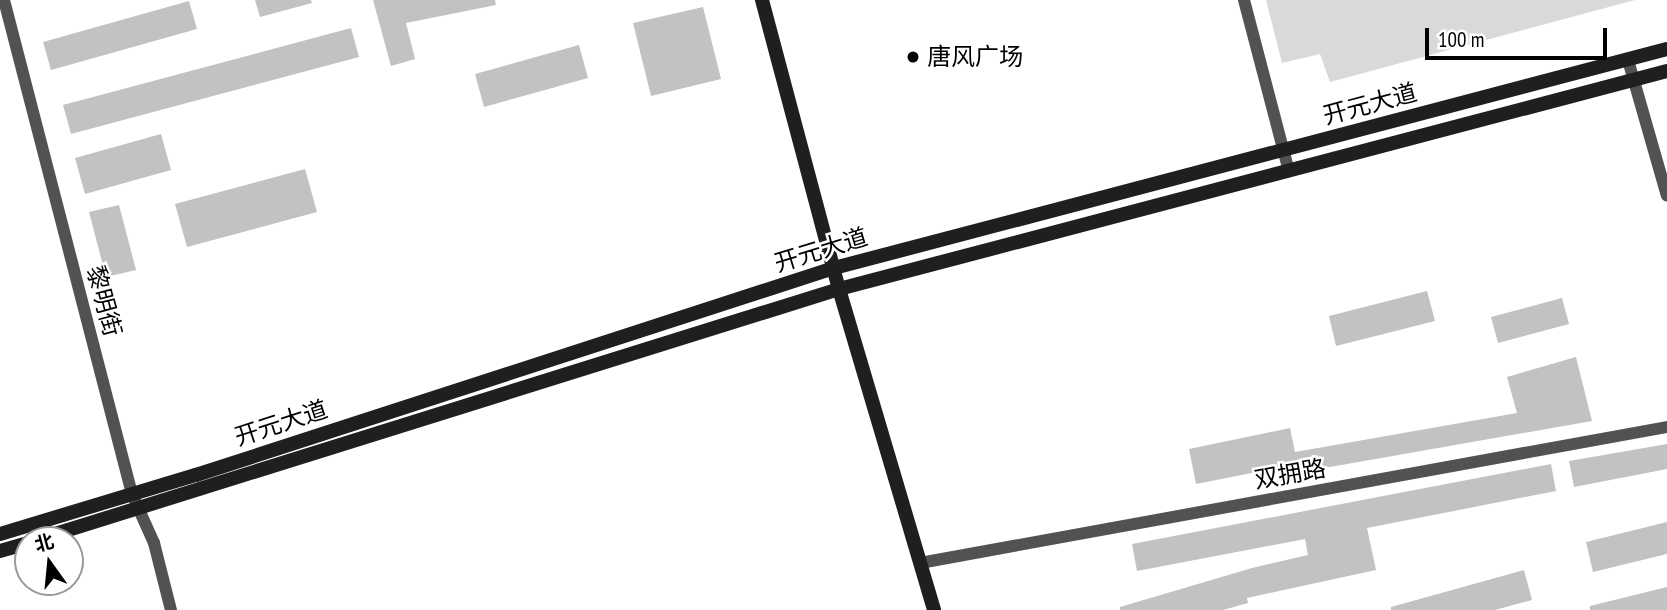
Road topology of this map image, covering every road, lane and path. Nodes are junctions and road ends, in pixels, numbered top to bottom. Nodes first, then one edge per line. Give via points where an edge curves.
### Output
1 (4, 0) edge
2 (762, 0) edge
3 (1244, 0) edge
4 (1667, 49) edge
5 (1628, 60) junction
6 (1667, 71) edge
7 (1635, 80) junction
8 (1283, 150) junction
9 (1289, 171) junction
10 (1667, 196) edge
11 (834, 268) junction
12 (839, 289) junction
13 (1667, 427) edge
14 (132, 494) junction
15 (139, 508) junction
16 (81, 526) edge
17 (0, 534) edge
18 (920, 563) junction
19 (171, 610) edge
20 (934, 610) edge

1 - 14 street, 黎明街
2 - 11 main road
3 - 8 street
4 - 5 main road, 开元大道
5 - 7 street
5 - 8 main road, 开元大道
6 - 7 main road, 开元大道
7 - 9 main road, 开元大道
7 - 10 street
8 - 9 street
8 - 11 main road, 开元大道
9 - 12 main road, 开元大道
11 - 12 main road
11 - 14 main road, 开元大道
12 - 15 main road, 开元大道
12 - 18 main road
13 - 18 street, 双拥路
14 - 15 street, 黎明街
14 - 17 main road, 开元大道
15 - 16 main road, 开元大道
15 - 19 street, 黎明街 via 154,543
18 - 20 main road

